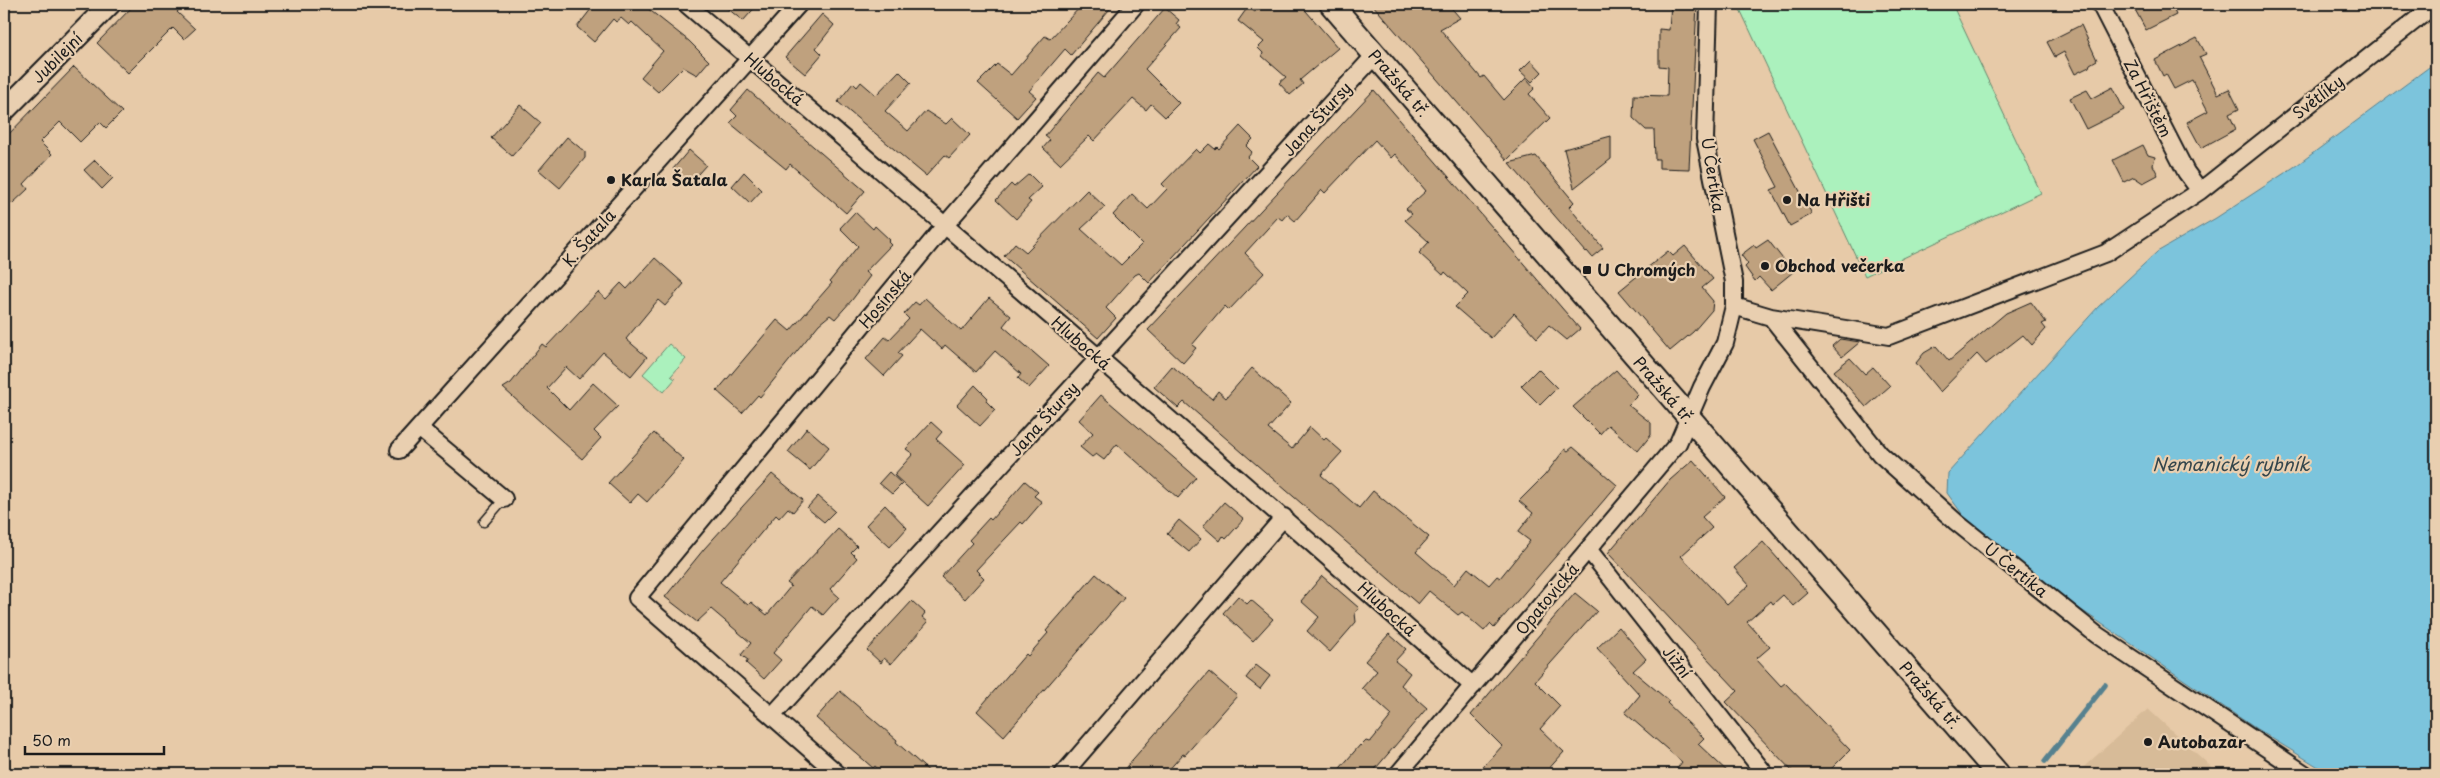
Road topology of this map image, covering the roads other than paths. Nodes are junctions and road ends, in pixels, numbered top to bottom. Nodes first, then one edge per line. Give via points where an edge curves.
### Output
1 (110, 4) edge
2 (686, 4) edge
3 (799, 4) edge
4 (1136, 4) edge
5 (1331, 4) edge
6 (1708, 4) edge
7 (2100, 4) edge
8 (2436, 4) edge
9 (1375, 55) junction
10 (750, 58) junction
11 (4, 111) edge
12 (2200, 190) junction
13 (946, 224) junction
14 (1734, 306) junction
15 (1771, 317) junction
16 (1099, 358) junction
17 (1688, 418) junction
18 (419, 428) junction
19 (399, 450) dead end
20 (504, 499) joint
21 (1284, 517) junction
22 (484, 522) dead end
23 (1588, 549) junction
24 (1473, 686) junction
25 (772, 716) junction
26 (838, 774) edge
27 (1063, 774) edge
28 (1398, 774) edge
29 (1765, 774) edge
30 (1998, 774) edge
31 (2305, 774) edge

1 - 11 street, Jubilejní
2 - 10 street, Hlubocká
3 - 10 street, K. Šatala
4 - 13 street, Hosínská
5 - 9 main road, Pražská tř.
6 - 14 street, U Čertíka via 1705,139 1734,282
7 - 12 street, Za Hřištěm via 2186,172
8 - 12 street, Světlíky
9 - 16 street, Jana Štursy
9 - 17 main road, Pražská tř.
10 - 13 street, Hlubocká
10 - 18 street, K. Šatala
12 - 15 street via 2106,253 1889,336
13 - 16 street, Hlubocká
13 - 25 street, Hosínská via 637,598
14 - 15 street
14 - 17 street, U Čertíka via 1724,343
15 - 31 street, U Čertíka via 1880,454 1956,522 2097,635
16 - 21 street, Hlubocká
16 - 25 street, Jana Štursy
17 - 23 street, Opatovická via 1678,443
17 - 30 main road, Pražská tř.
18 - 19 street, K. Šatala
18 - 20 street
20 - 22 lane
21 - 24 street, Hlubocká
21 - 27 street
23 - 24 street, Opatovická
23 - 29 street, Jižní
24 - 28 street, Opatovická
25 - 26 street

